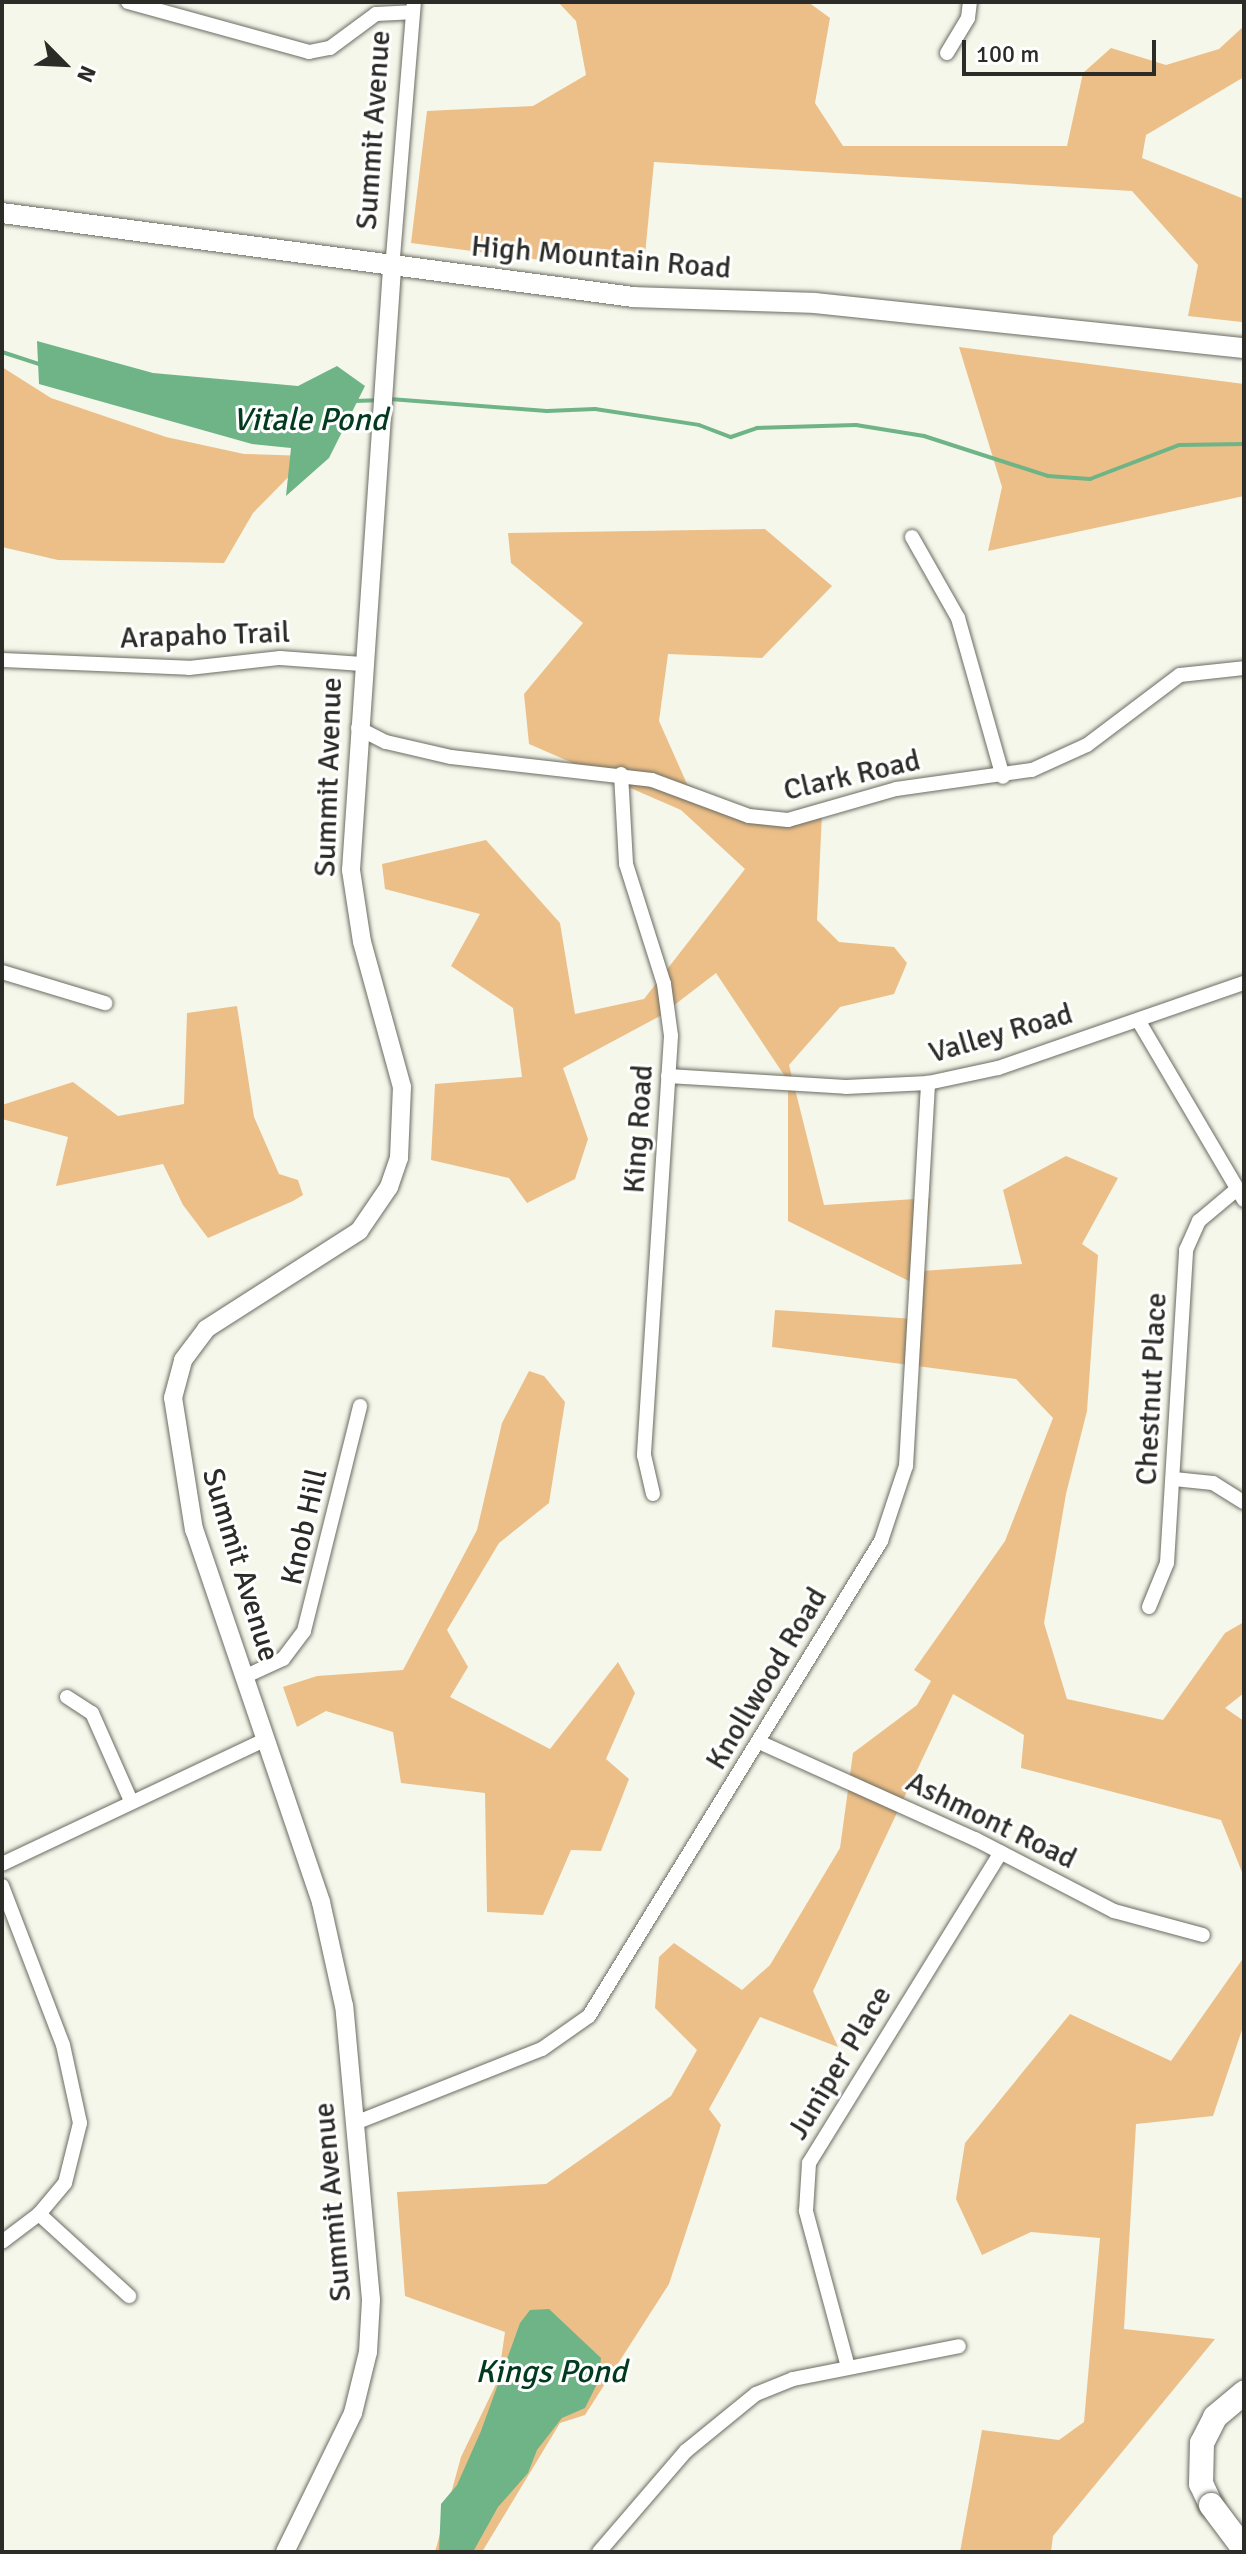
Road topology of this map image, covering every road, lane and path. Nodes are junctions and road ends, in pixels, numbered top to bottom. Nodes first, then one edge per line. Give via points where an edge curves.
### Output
1 (128, 2) edge
2 (970, 2) edge
3 (412, 7) edge
4 (947, 53) dead end
5 (2, 213) edge
6 (392, 269) junction
7 (1244, 348) edge
8 (912, 537) dead end
9 (2, 660) edge
10 (362, 664) junction
11 (1244, 668) edge
12 (358, 728) junction
13 (621, 774) junction
14 (1003, 777) junction
15 (2, 972) edge
16 (1244, 983) edge
17 (105, 1003) dead end
18 (1138, 1020) junction
19 (668, 1076) junction
20 (928, 1083) junction
21 (1240, 1195) edge
22 (360, 1406) dead end
23 (1174, 1479) junction
24 (653, 1494) dead end
25 (1244, 1502) edge
26 (1149, 1607) dead end
27 (244, 1677) junction
28 (67, 1697) dead end
29 (266, 1739) junction
30 (759, 1742) junction
31 (131, 1801) junction
32 (1001, 1852) junction
33 (2, 1864) edge
34 (2, 1886) edge
35 (1203, 1935) dead end
36 (355, 2123) junction
37 (39, 2214) junction
38 (2, 2242) edge
39 (129, 2296) dead end
40 (959, 2346) dead end
41 (848, 2367) junction
42 (1244, 2393) edge
43 (1244, 2535) edge
44 (1244, 2549) edge
45 (285, 2552) edge
46 (599, 2552) edge
47 (1222, 2552) edge

1 - 3 street via 309,52 330,48 376,14
2 - 4 street via 968,18
3 - 6 street, Summit Avenue
5 - 6 main road, High Mountain Road
6 - 7 main road, High Mountain Road via 633,297 815,303
6 - 10 street, Summit Avenue
8 - 14 street via 958,618
9 - 10 street, Arapaho Trail via 189,668 280,658
10 - 12 street, Summit Avenue
11 - 14 street, Clark Road via 1180,675 1087,745
12 - 13 street, Clark Road via 386,742 451,757
12 - 27 street, Summit Avenue via 351,834 354,902 402,1087 399,1158 389,1187 359,1231 206,1329 183,1360 173,1398 194,1530
13 - 14 street, Clark Road via 679,788 749,816 788,820 920,784
13 - 19 street, King Road via 626,864 669,1010
15 - 17 street
16 - 18 street, Valley Road
18 - 20 street, Valley Road via 998,1068
18 - 21 street
19 - 20 street, Valley Road via 846,1087
19 - 24 street, King Road via 644,1455
20 - 30 street, Knollwood Road via 901,1492 881,1541
21 - 23 street, Chestnut Place via 1199,1221 1186,1250
22 - 27 street, Knob Hill via 304,1631 283,1659
23 - 25 street via 1213,1483
23 - 26 street, Chestnut Place via 1167,1563
27 - 29 street, Summit Avenue
28 - 31 street via 92,1713
29 - 31 street
29 - 36 street, Summit Avenue via 330,1936 344,2006
30 - 32 street, Ashmont Road
30 - 36 street, Knollwood Road via 589,2016 542,2049
31 - 33 street
32 - 35 street, Ashmont Road via 1114,1911
32 - 41 street, Juniper Place via 809,2163 806,2211
34 - 37 street via 63,2045 79,2105 74,2162
36 - 45 street, Summit Avenue via 371,2300 368,2352 353,2413
37 - 38 street
37 - 39 street
40 - 41 street
41 - 46 street via 775,2385 738,2407 686,2451
42 - 44 highway, bridge via 1225,2406 1202,2443 1201,2484
43 - 47 highway

